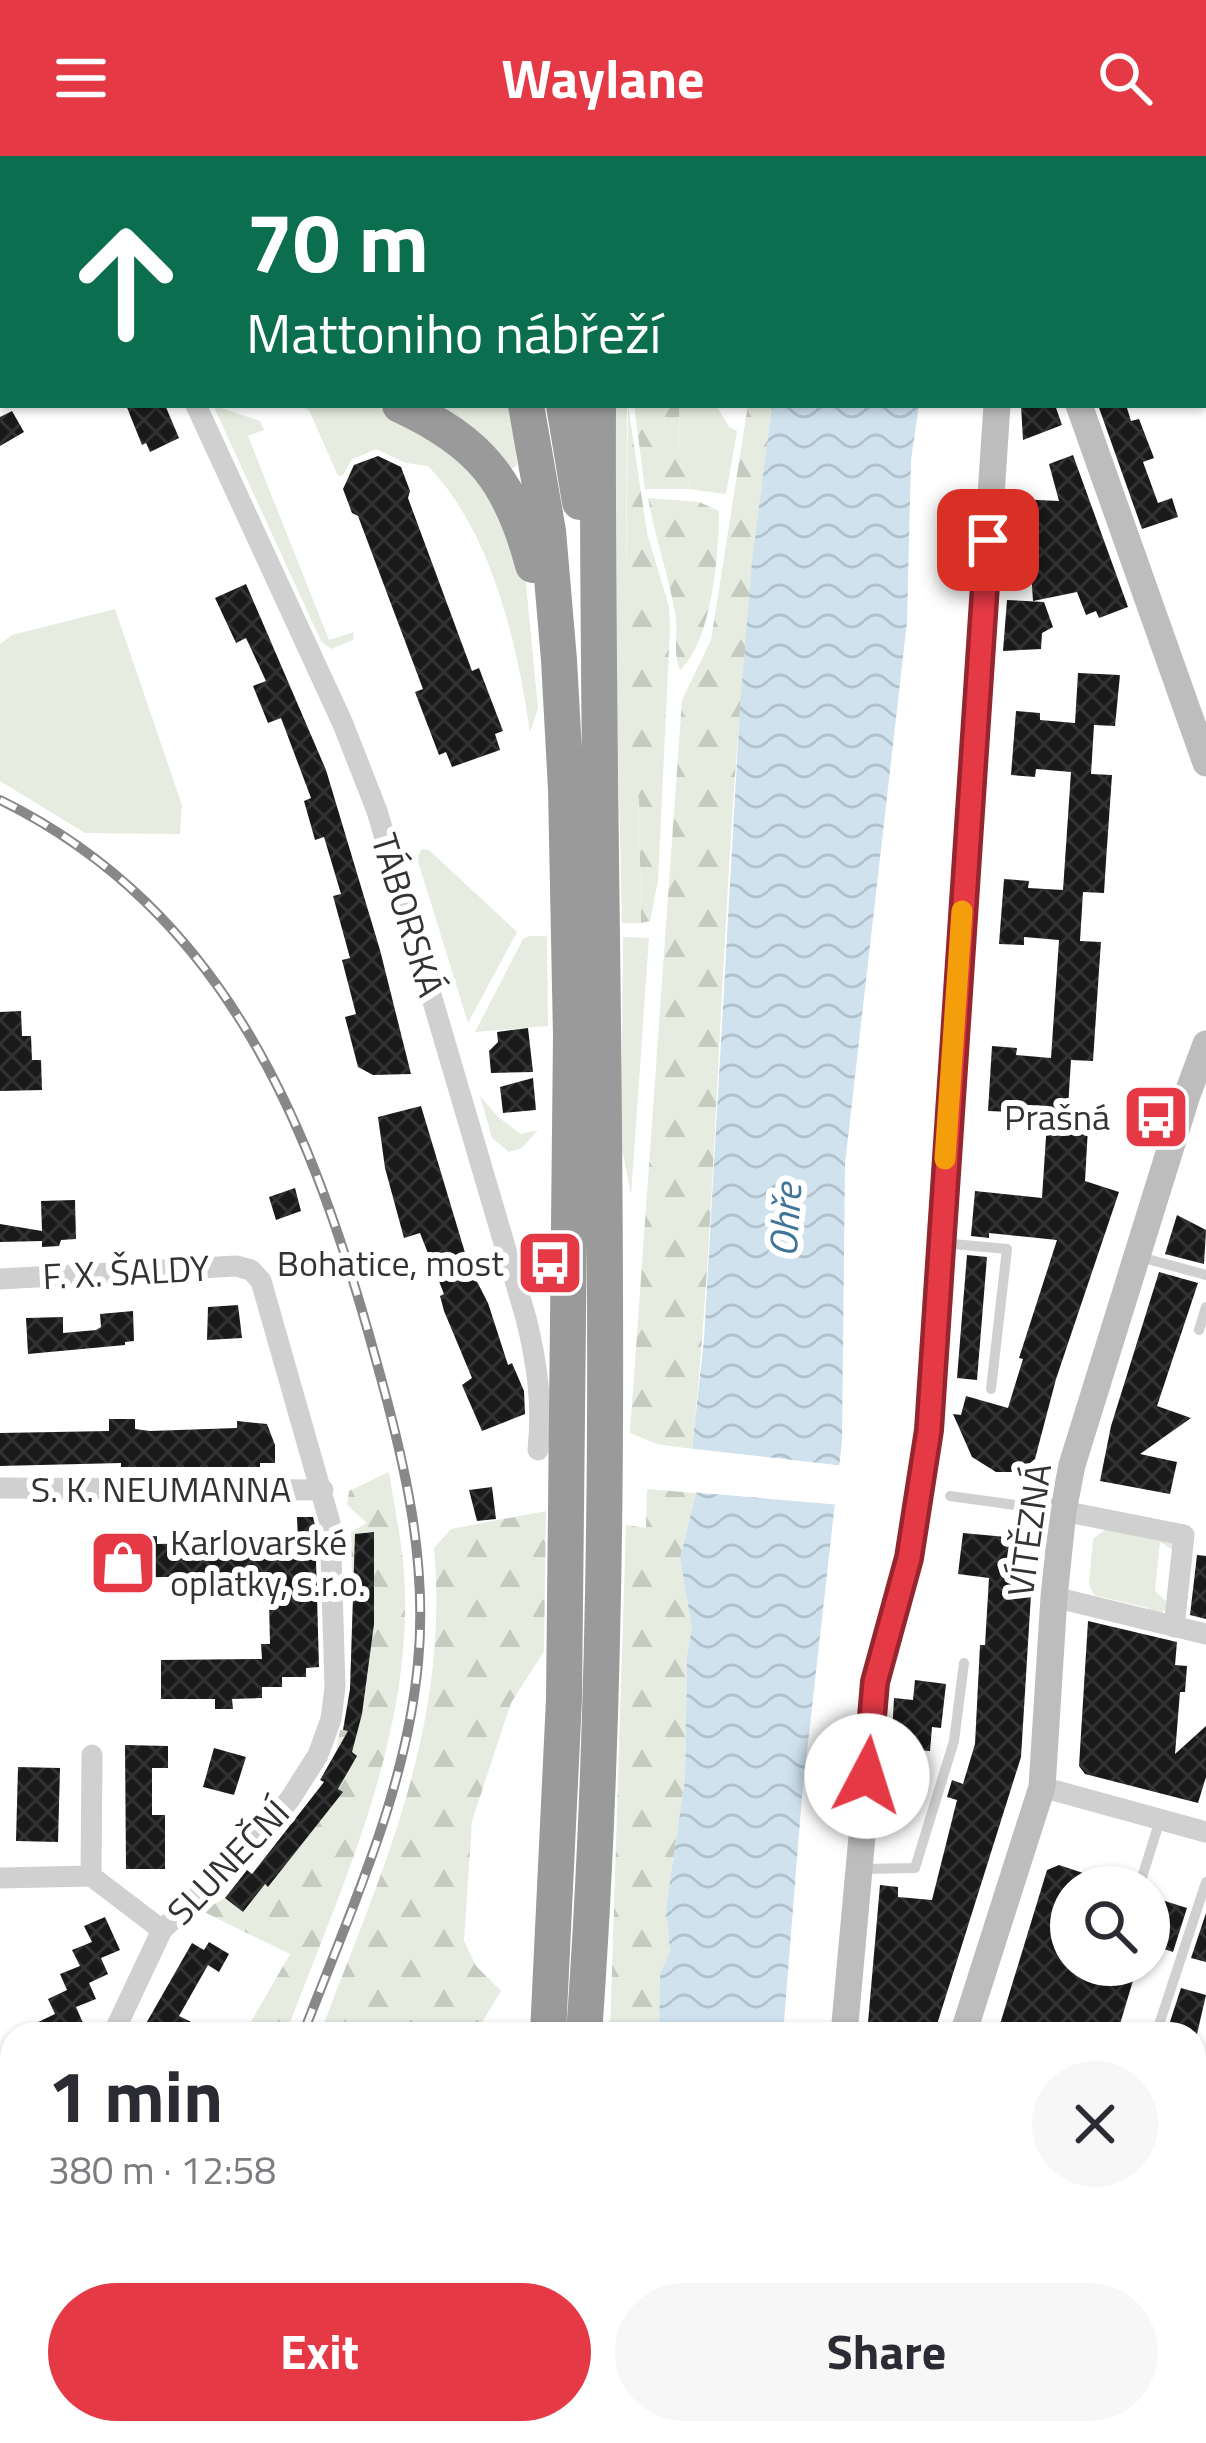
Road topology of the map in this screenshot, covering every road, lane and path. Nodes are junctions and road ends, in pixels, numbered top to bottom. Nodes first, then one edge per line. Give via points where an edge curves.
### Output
1 (197, 408) edge
2 (405, 408) edge
3 (527, 408) edge
4 (564, 408) edge
5 (598, 408) edge
6 (997, 408) edge
7 (1079, 408) edge
8 (597, 606) junction
9 (559, 660) junction
10 (1206, 763) edge
11 (1206, 1044) edge
12 (939, 1243) junction
13 (1137, 1256) junction
14 (251, 1270) joint
15 (1206, 1275) edge
16 (0, 1279) edge
17 (1206, 1306) edge
18 (1198, 1330) dead end
19 (991, 1389) dead end
20 (538, 1450) dead end
21 (0, 1488) edge
22 (322, 1490) junction
23 (950, 1496) dead end
24 (1063, 1511) junction
25 (1054, 1597) junction
26 (1174, 1627) junction
27 (1206, 1634) edge
28 (964, 1663) dead end
29 (92, 1755) dead end
30 (1042, 1787) junction
31 (1160, 1820) junction
32 (1206, 1832) edge
33 (1146, 1866) edge
34 (859, 1870) junction
35 (91, 1876) junction
36 (0, 1878) edge
37 (1206, 1882) edge
38 (162, 1930) junction
39 (119, 2022) edge
40 (549, 2022) edge
41 (585, 2022) edge
42 (845, 2022) edge
43 (967, 2022) edge
44 (1160, 2022) edge

1 - 20 street, TÁBORSKÁ via 377,811 538,1363
2 - 9 highway via 458,438 506,488
3 - 9 highway
4 - 8 highway
5 - 8 highway
6 - 12 street
7 - 10 street
8 - 41 highway via 601,1697
9 - 40 highway via 571,1083 564,1699
11 - 13 street, VÍTĚZNÁ
12 - 19 lane via 1006,1249
12 - 34 street via 929,1430 909,1558 875,1682
13 - 15 lane
13 - 24 street, VÍTĚZNÁ
14 - 16 street, F. X. ŠALDY
14 - 22 street, SLUNEČNÍ via 261,1281
17 - 18 lane
21 - 22 street, S. K. NEUMANNA
22 - 38 street, SLUNEČNÍ via 335,1688 326,1738 254,1842
23 - 24 lane
24 - 25 street, VÍTĚZNÁ
24 - 26 street via 1184,1535
25 - 26 street
25 - 30 street, VÍTĚZNÁ
26 - 27 street
28 - 34 lane via 954,1741 915,1868
29 - 35 street
30 - 31 street
30 - 43 street, VÍTĚZNÁ
31 - 32 street
31 - 33 lane
34 - 42 street
35 - 36 street
35 - 38 street
37 - 44 lane
38 - 39 street, SLUNEČNÍ

